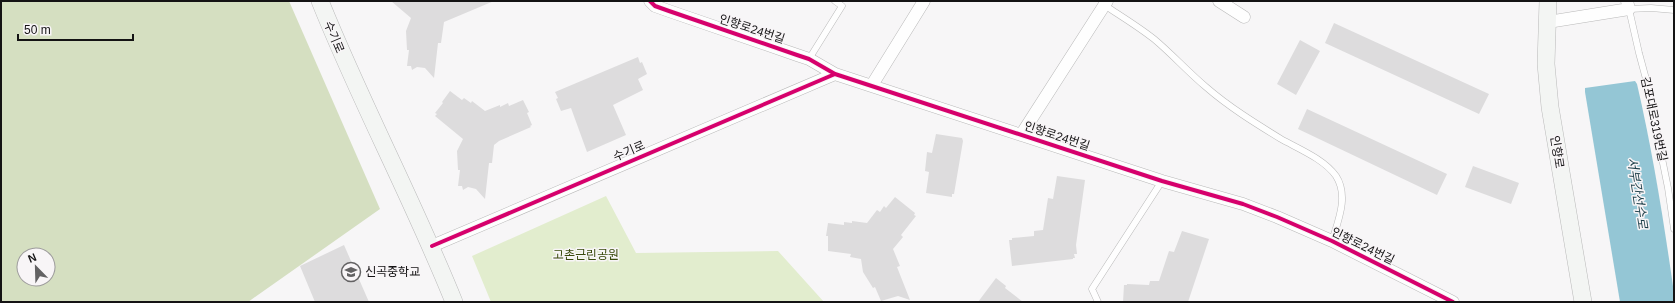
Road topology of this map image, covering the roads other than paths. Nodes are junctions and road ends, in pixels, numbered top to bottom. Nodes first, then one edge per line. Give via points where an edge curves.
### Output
1 (320, 1) edge
2 (650, 1) edge
3 (835, 1) edge
4 (924, 1) edge
5 (1219, 1) edge
6 (1548, 1) edge
7 (1105, 3) edge
8 (1628, 5) edge
9 (1674, 10) edge
10 (1244, 17) dead end
11 (1548, 22) junction
12 (809, 60) junction
13 (835, 74) junction
14 (872, 85) junction
15 (1022, 135) junction
16 (1162, 181) junction
17 (1674, 229) edge
18 (1332, 241) junction
19 (432, 246) junction
20 (454, 302) edge
21 (1098, 302) edge
22 (1453, 302) edge
23 (1584, 302) edge

1 - 19 street, 수기로 via 359,92
2 - 12 street, 인향로24번길 via 655,6
3 - 12 lane via 842,6
4 - 14 street
5 - 10 street
6 - 11 street, 인향로
7 - 15 street, 인향로24번길
7 - 18 lane, 인향로24번길 via 1156,41 1230,106 1331,170 1337,178 1342,197 1341,214
8 - 9 lane
8 - 11 street
8 - 17 lane, 김포대로319번길 via 1646,79
11 - 23 street, 인향로 via 1546,64 1549,101
12 - 13 street, 인향로24번길
13 - 14 street, 인향로24번길
13 - 19 street, 수기로
14 - 15 street, 인향로24번길
15 - 16 street, 인향로24번길
16 - 18 street, 인향로24번길 via 1242,204
16 - 21 lane via 1092,289
18 - 22 street, 인향로24번길
19 - 20 street, 수기로

